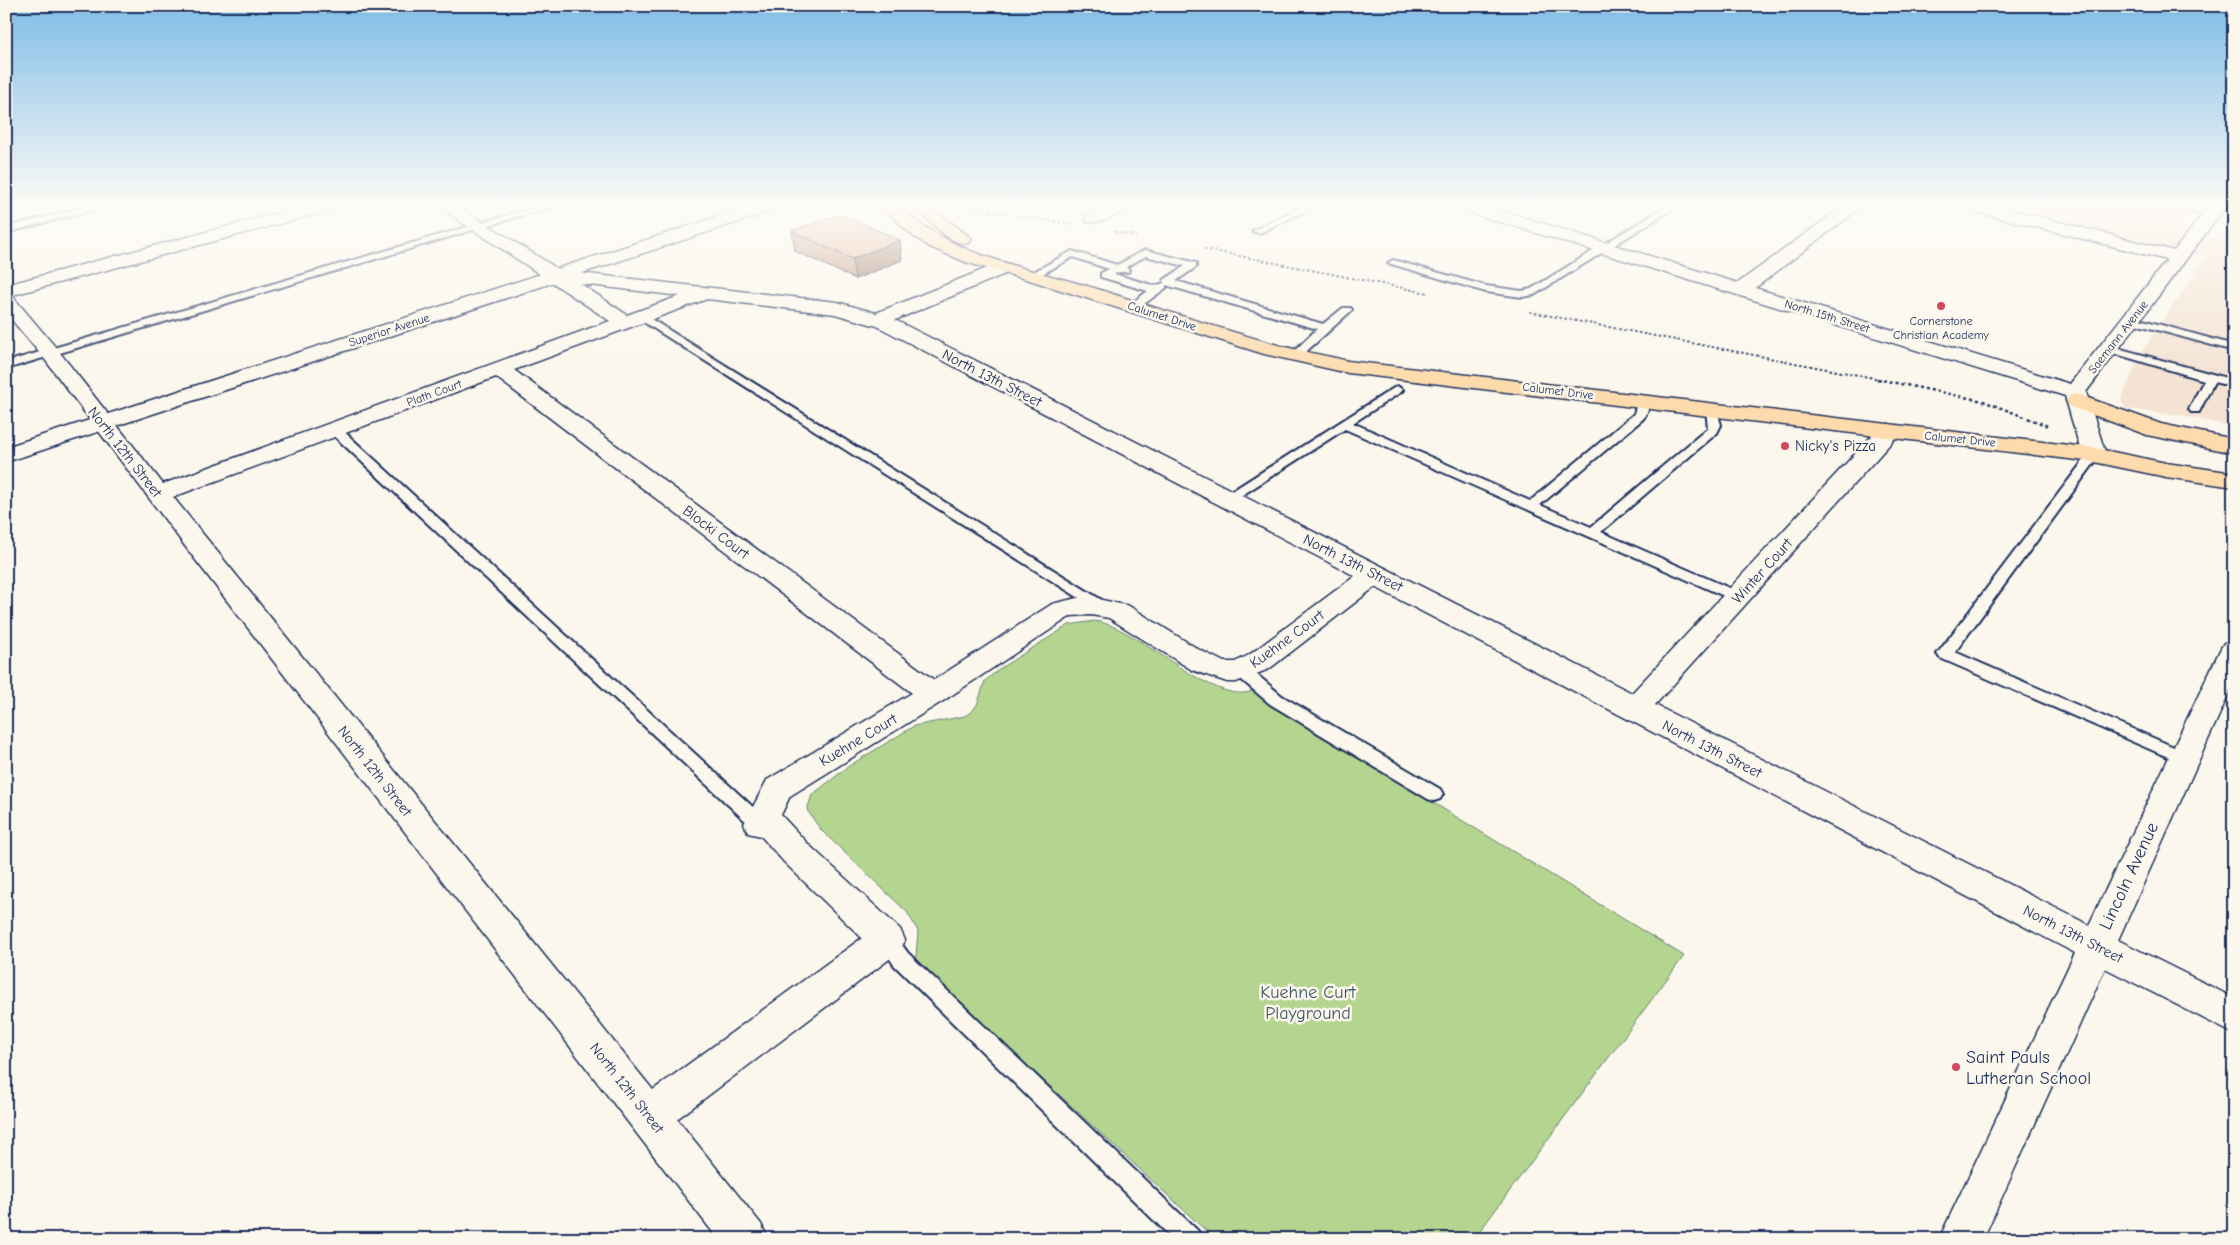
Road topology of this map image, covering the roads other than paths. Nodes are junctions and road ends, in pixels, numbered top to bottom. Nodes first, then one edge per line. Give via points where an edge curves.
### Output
1 (111, 263) edge
2 (356, 263) edge
3 (536, 263) edge
4 (595, 263) edge
5 (985, 263) edge
6 (1010, 263) edge
7 (1055, 263) edge
8 (1101, 263) edge
9 (1126, 263) edge
10 (1185, 263) edge
11 (1393, 263) dead end
12 (1581, 263) edge
13 (1654, 263) edge
14 (1777, 263) edge
15 (2176, 263) edge
16 (1117, 268) junction
17 (1165, 268) dead end
18 (1001, 269) junction
19 (1131, 272) dead end
20 (1182, 273) junction
21 (1033, 275) junction
22 (556, 276) junction
23 (1151, 278) dead end
24 (1168, 282) junction
25 (1156, 290) junction
26 (1741, 290) junction
27 (6, 291) edge
28 (709, 292) junction
29 (6, 301) edge
30 (1133, 307) junction
31 (1347, 310) dead end
32 (634, 320) junction
33 (877, 320) junction
34 (2132, 320) junction
35 (1325, 328) junction
36 (2234, 348) edge
37 (2110, 349) junction
38 (50, 353) junction
39 (1295, 356) junction
40 (6, 366) edge
41 (499, 369) junction
42 (2211, 378) junction
43 (2234, 384) edge
44 (1397, 390) dead end
45 (2076, 397) junction
46 (1642, 402) junction
47 (1712, 410) junction
48 (2195, 410) dead end
49 (104, 423) junction
50 (1344, 424) junction
51 (334, 429) junction
52 (1889, 431) junction
53 (2234, 446) edge
54 (6, 455) edge
55 (2094, 455) junction
56 (2234, 462) edge
57 (2234, 480) edge
58 (158, 494) junction
59 (1228, 498) junction
60 (1531, 506) junction
61 (1592, 533) junction
62 (1376, 574) junction
63 (1738, 597) junction
64 (1103, 607) junction
65 (2234, 650) edge
66 (1242, 671) junction
67 (933, 694) junction
68 (1634, 709) junction
69 (2184, 758) junction
70 (1434, 794) dead end
71 (760, 824) junction
72 (887, 940) junction
73 (2097, 946) junction
74 (2234, 1017) edge
75 (649, 1116) junction
76 (746, 1239) edge
77 (1190, 1239) edge
78 (1961, 1239) edge

1 - 27 street
2 - 38 lane
3 - 22 street, North 13th Street
4 - 22 street, Superior Avenue
5 - 18 main road
6 - 21 main road
7 - 21 lane
8 - 16 lane
9 - 16 lane
10 - 20 lane via 1193,265
11 - 12 lane via 1523,295 1534,292
13 - 26 street, North 15th Street
14 - 26 street
15 - 34 street, Saemann Avenue
16 - 19 lane
16 - 25 lane via 1105,275
17 - 20 lane
18 - 21 main road
18 - 33 street
20 - 24 lane
21 - 30 main road, Calumet Drive
22 - 28 street, North 13th Street
22 - 32 street
22 - 49 street, Superior Avenue
23 - 24 lane
24 - 25 lane
24 - 35 lane
25 - 30 lane
26 - 45 street, North 15th Street
28 - 32 street, Plath Court
28 - 33 street, North 13th Street via 837,308
29 - 38 street, North 12th Street
30 - 39 main road, Calumet Drive
31 - 35 lane
32 - 41 street, Plath Court
32 - 64 lane
33 - 59 street, North 13th Street
34 - 36 lane
34 - 37 street, Saemann Avenue
35 - 39 lane
37 - 42 lane
37 - 45 street, Saemann Avenue
38 - 40 lane
38 - 49 street, North 12th Street
39 - 46 main road, Calumet Drive via 1348,367
41 - 51 street, Plath Court
41 - 67 street, Blocki Court
42 - 43 lane
42 - 48 lane
44 - 50 lane
45 - 53 main road via 2155,430
45 - 55 street
46 - 47 main road, Calumet Drive
46 - 60 lane via 1639,416
47 - 52 main road, Calumet Drive
47 - 61 lane via 1715,423 1712,430
49 - 54 street, Superior Avenue
49 - 58 street, North 12th Street
50 - 59 lane
50 - 60 lane
51 - 58 street, Plath Court
51 - 71 lane
52 - 55 main road, Calumet Drive
52 - 63 street, Winter Court
55 - 56 main road, Calumet Drive via 2139,453
55 - 57 main road, Calumet Drive via 2173,472
55 - 69 lane via 1945,654
58 - 75 street, North 12th Street
59 - 62 street, North 13th Street
60 - 61 lane
61 - 63 lane
62 - 66 street, Kuehne Court via 1259,662
62 - 68 street, North 13th Street
63 - 68 street, Winter Court
64 - 66 street, Kuehne Court via 1119,612 1210,667 1228,672
64 - 67 street, Kuehne Court via 1082,606 1062,610
65 - 69 street, Lincoln Avenue
66 - 70 lane via 1276,700
67 - 71 street, Kuehne Court via 778,788
68 - 73 street, North 13th Street
69 - 73 street, Lincoln Avenue
71 - 72 street via 768,822
72 - 75 street
72 - 77 lane via 901,959
73 - 74 street, North 13th Street
73 - 78 street, Lincoln Avenue
75 - 76 street, North 12th Street

